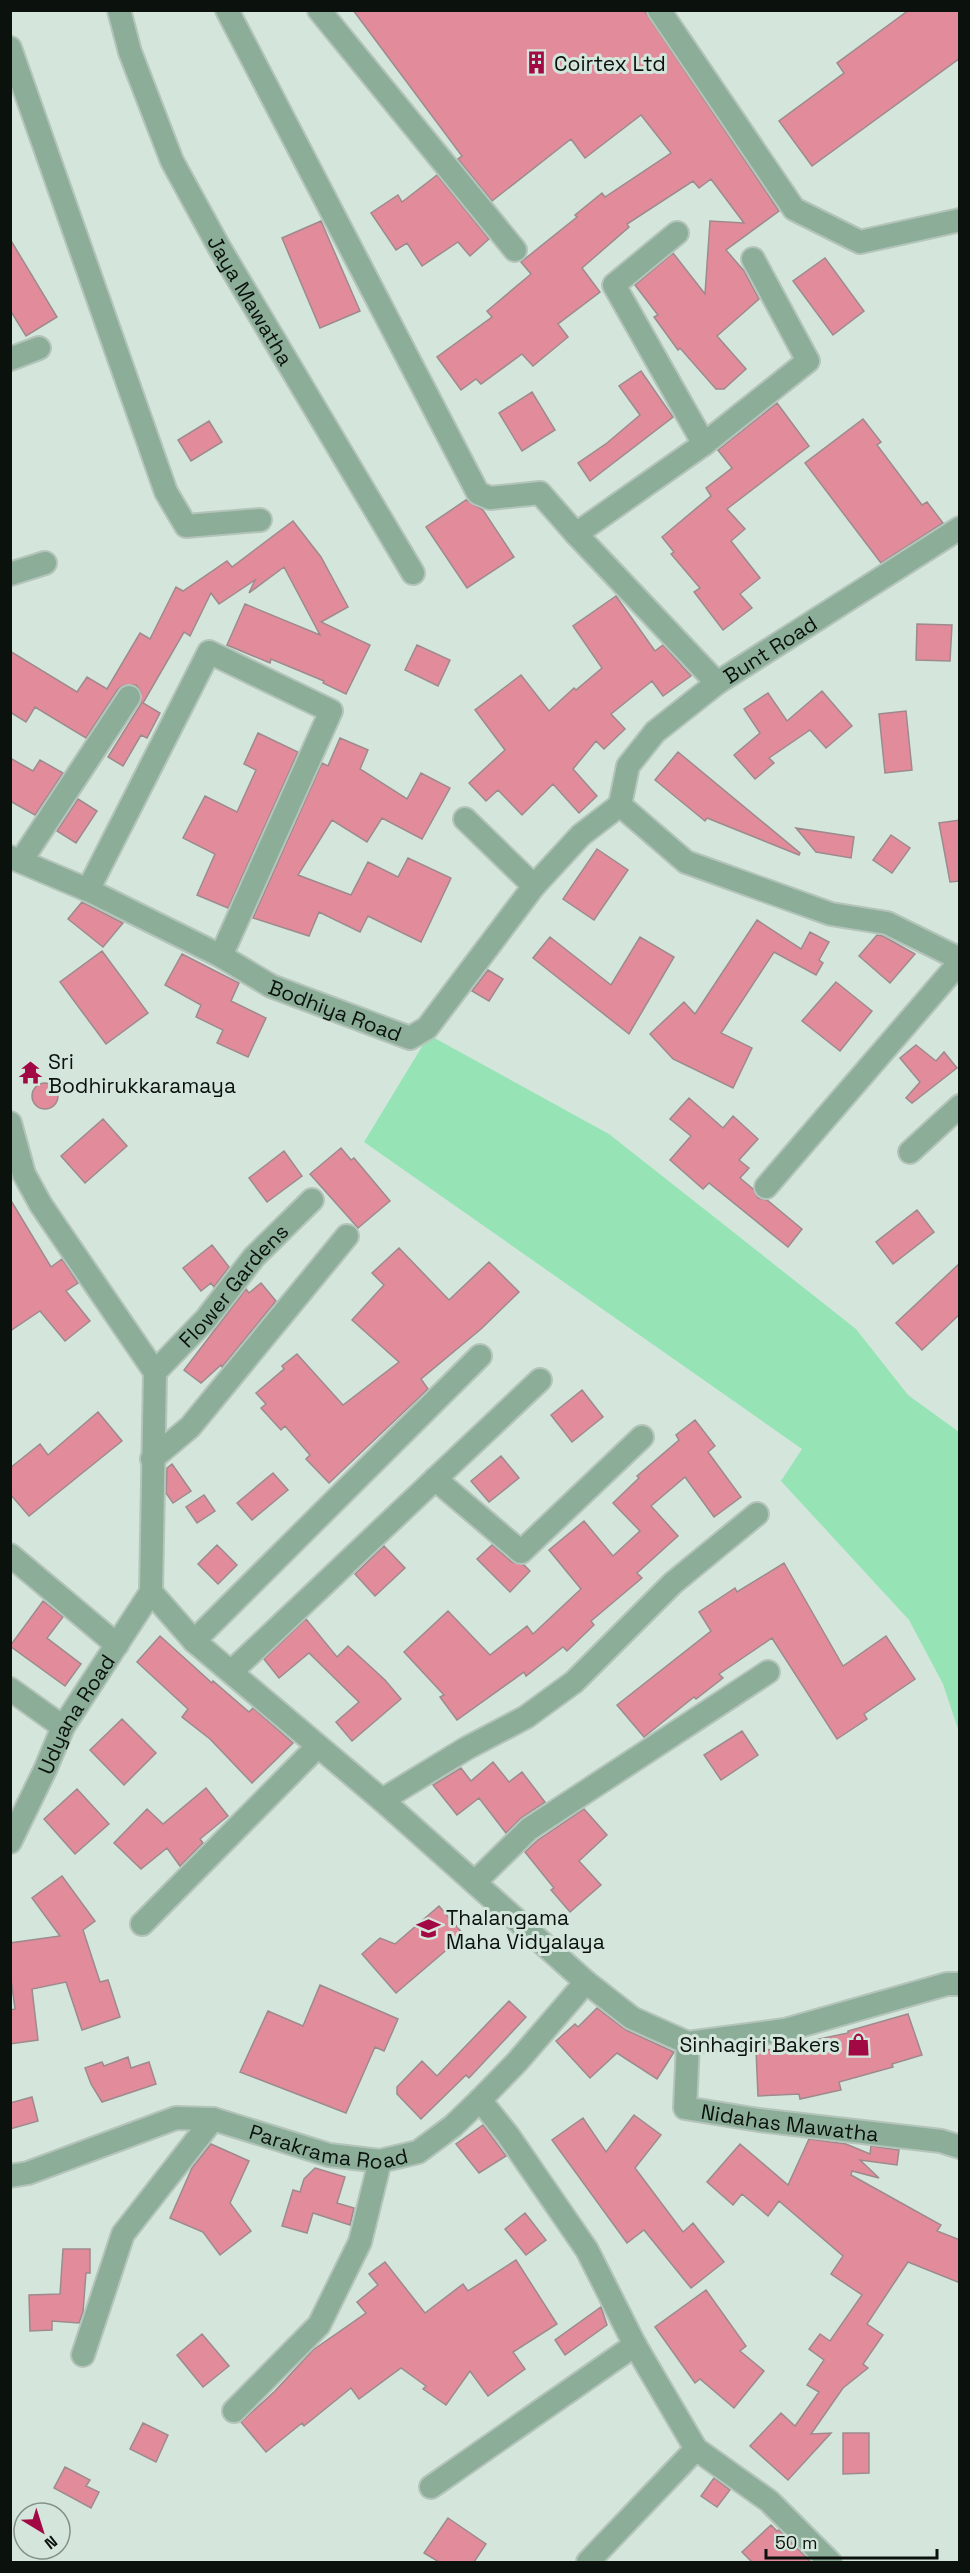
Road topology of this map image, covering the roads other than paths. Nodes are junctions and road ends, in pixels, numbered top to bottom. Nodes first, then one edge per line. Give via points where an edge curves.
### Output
1 (119, 10) edge
2 (227, 10) edge
3 (319, 10) edge
4 (658, 10) edge
5 (10, 48) edge
6 (960, 220) edge
7 (678, 233) dead end
8 (515, 250) dead end
9 (753, 259) dead end
10 (39, 348) dead end
11 (10, 359) edge
12 (704, 444) junction
13 (260, 520) dead end
14 (960, 528) edge
15 (576, 534) junction
16 (45, 563) dead end
17 (413, 573) dead end
18 (10, 574) edge
19 (717, 683) junction
20 (129, 697) dead end
21 (620, 805) junction
22 (465, 819) dead end
23 (16, 859) edge
24 (534, 886) junction
25 (88, 890) junction
26 (221, 956) junction
27 (960, 961) edge
28 (960, 1106) edge
29 (10, 1124) edge
30 (910, 1152) dead end
31 (766, 1187) dead end
32 (312, 1200) dead end
33 (346, 1236) dead end
34 (480, 1356) dead end
35 (155, 1372) junction
36 (540, 1380) dead end
37 (642, 1437) dead end
38 (152, 1459) junction
39 (435, 1479) junction
40 (758, 1514) dead end
41 (10, 1555) edge
42 (151, 1592) junction
43 (194, 1641) junction
44 (117, 1645) junction
45 (231, 1672) junction
46 (768, 1672) dead end
47 (10, 1689) edge
48 (63, 1727) junction
49 (317, 1747) junction
50 (382, 1800) junction
51 (10, 1842) edge
52 (475, 1882) junction
53 (142, 1924) dead end
54 (586, 1982) junction
55 (960, 1984) edge
56 (688, 2043) junction
57 (480, 2100) junction
58 (213, 2119) junction
59 (960, 2146) edge
60 (380, 2161) junction
61 (10, 2176) edge
62 (635, 2345) junction
63 (84, 2355) dead end
64 (234, 2411) dead end
65 (696, 2449) junction
66 (431, 2487) dead end
67 (588, 2562) edge
68 (830, 2562) edge

1 - 17 street, Jaya Mawatha via 130,52 172,161
2 - 15 street via 478,493 490,498 540,493
3 - 8 street
4 - 6 street via 794,209 860,242
5 - 13 street via 166,492 186,526
7 - 12 street via 614,285
9 - 12 street via 808,361
10 - 11 street
12 - 15 street
14 - 19 street, Bunt Road
15 - 19 street
16 - 18 street
19 - 21 street, Bunt Road via 656,732 628,766
20 - 23 street
21 - 24 street, Bodhiya Road via 581,835
21 - 27 street via 686,862 831,914 887,922
22 - 24 street
23 - 25 street, Bodhiya Road
24 - 26 street, Bodhiya Road via 427,1028 410,1038 271,986
25 - 26 street, Bodhiya Road
25 - 26 street via 208,652 332,711
27 - 31 street
28 - 30 street
29 - 35 street via 24,1174 41,1205
32 - 35 street, Flower Gardens via 254,1257 206,1319
33 - 38 street via 190,1427
34 - 43 street
35 - 38 street
36 - 39 street
37 - 39 street via 521,1551
38 - 42 street
39 - 45 street
40 - 50 street via 674,1583 574,1682 526,1717 466,1748
41 - 44 street
42 - 43 street
42 - 44 street, Udyana Road
43 - 45 street
44 - 48 street, Udyana Road
45 - 49 street
46 - 52 street via 529,1828
47 - 48 street
48 - 51 street, Udyana Road
49 - 50 street
49 - 53 street
50 - 52 street
52 - 54 street
54 - 56 street via 632,2018
54 - 57 street, Parakrama Road
55 - 56 street via 947,1984 785,2030
56 - 59 street, Nidahas Mawatha via 685,2108
57 - 60 street, Parakrama Road via 418,2152
57 - 62 street via 508,2134 586,2250
58 - 60 street, Parakrama Road via 329,2155
58 - 61 street, Parakrama Road via 176,2118 28,2173
58 - 63 street via 123,2234
60 - 64 street via 360,2241 319,2325
62 - 65 street
62 - 66 street
65 - 67 street
65 - 68 street via 769,2501

